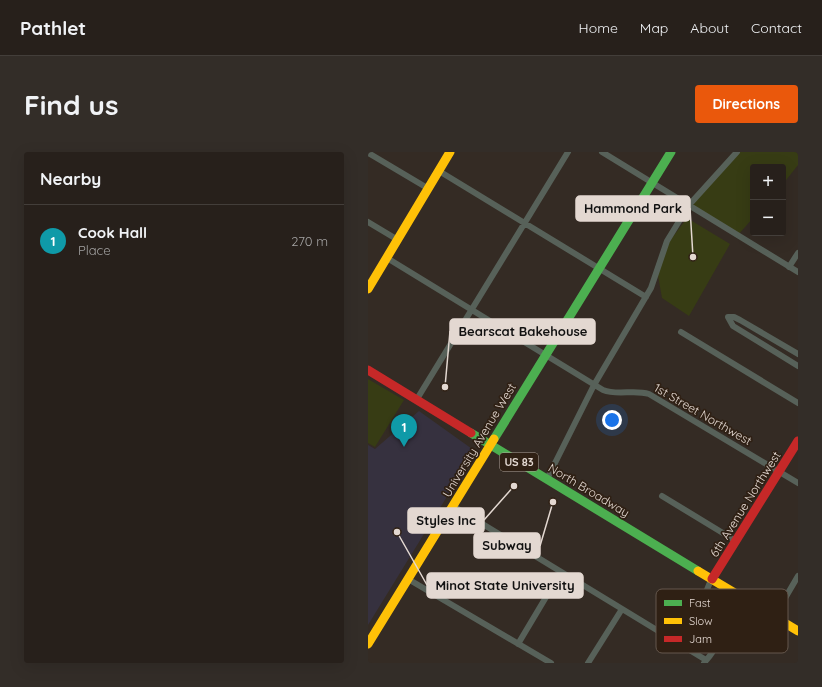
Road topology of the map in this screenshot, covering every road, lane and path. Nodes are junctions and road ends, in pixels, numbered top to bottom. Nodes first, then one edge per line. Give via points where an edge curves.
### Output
1 (450, 152) edge
2 (568, 152) edge
3 (602, 152) edge
4 (671, 152) edge
5 (737, 152) edge
6 (370, 154) dead end
7 (439, 172) junction
8 (652, 182) junction
9 (429, 189) junction
10 (689, 206) junction
11 (368, 222) edge
12 (524, 224) junction
13 (398, 240) junction
14 (798, 253) edge
15 (387, 258) junction
16 (790, 267) junction
17 (599, 269) junction
18 (798, 272) edge
19 (368, 289) edge
20 (646, 297) junction
21 (471, 309) junction
22 (681, 332) dead end
23 (798, 354) edge
24 (546, 355) junction
25 (798, 366) edge
26 (368, 370) edge
27 (594, 384) junction
28 (417, 399) junction
29 (798, 403) edge
30 (798, 441) edge
31 (491, 444) junction
32 (779, 472) junction
33 (547, 479) junction
34 (798, 483) edge
35 (662, 496) dead end
36 (453, 506) junction
37 (736, 541) junction
38 (561, 572) junction
39 (798, 578) edge
40 (408, 579) junction
41 (712, 579) junction
42 (707, 589) edge
43 (728, 589) edge
44 (788, 594) edge
45 (622, 609) junction
46 (788, 625) edge
47 (656, 631) edge
48 (798, 631) edge
49 (368, 644) edge
50 (518, 644) junction
51 (691, 653) edge
52 (712, 653) edge
53 (705, 662) edge
54 (551, 663) edge
55 (588, 663) edge

1 - 7 street
2 - 12 street
3 - 8 street
4 - 8 street, University Avenue West
5 - 10 street
6 - 9 street
7 - 9 street
7 - 12 street
8 - 10 street
8 - 17 street, University Avenue West
9 - 13 street
10 - 16 street
10 - 20 street via 664,248 653,284
11 - 13 street
12 - 17 street
12 - 21 street
13 - 15 street
14 - 16 street
15 - 19 street
15 - 21 street, 1st Street Northwest
16 - 18 street
17 - 20 street
17 - 24 street, University Avenue West
20 - 27 street
21 - 24 street, 1st Street Northwest
21 - 28 street
22 - 29 street
23 - 25 street via 740,320 728,318 733,326
24 - 27 street, 1st Street Northwest
24 - 31 street, University Avenue West
26 - 28 street, North Broadway / US 83
27 - 32 street, 1st Street Northwest via 611,393 649,394
27 - 33 street
28 - 31 street, North Broadway / US 83
30 - 32 street, 6th Avenue Northwest
31 - 33 street, North Broadway / US 83
31 - 36 street, University Avenue West
32 - 34 street, 1st Street Northwest
32 - 37 street, 6th Avenue Northwest
33 - 41 street, North Broadway / US 83
35 - 37 street
36 - 38 street
36 - 40 street, University Avenue West
37 - 41 street, 6th Avenue Northwest
38 - 45 street
38 - 50 street
39 - 44 street
40 - 49 street, University Avenue West
40 - 50 street
41 - 42 street
41 - 43 street, North Broadway / US 83
45 - 47 street
45 - 55 street
46 - 48 street, North Broadway / US 83
50 - 54 street
51 - 53 street
52 - 53 street

